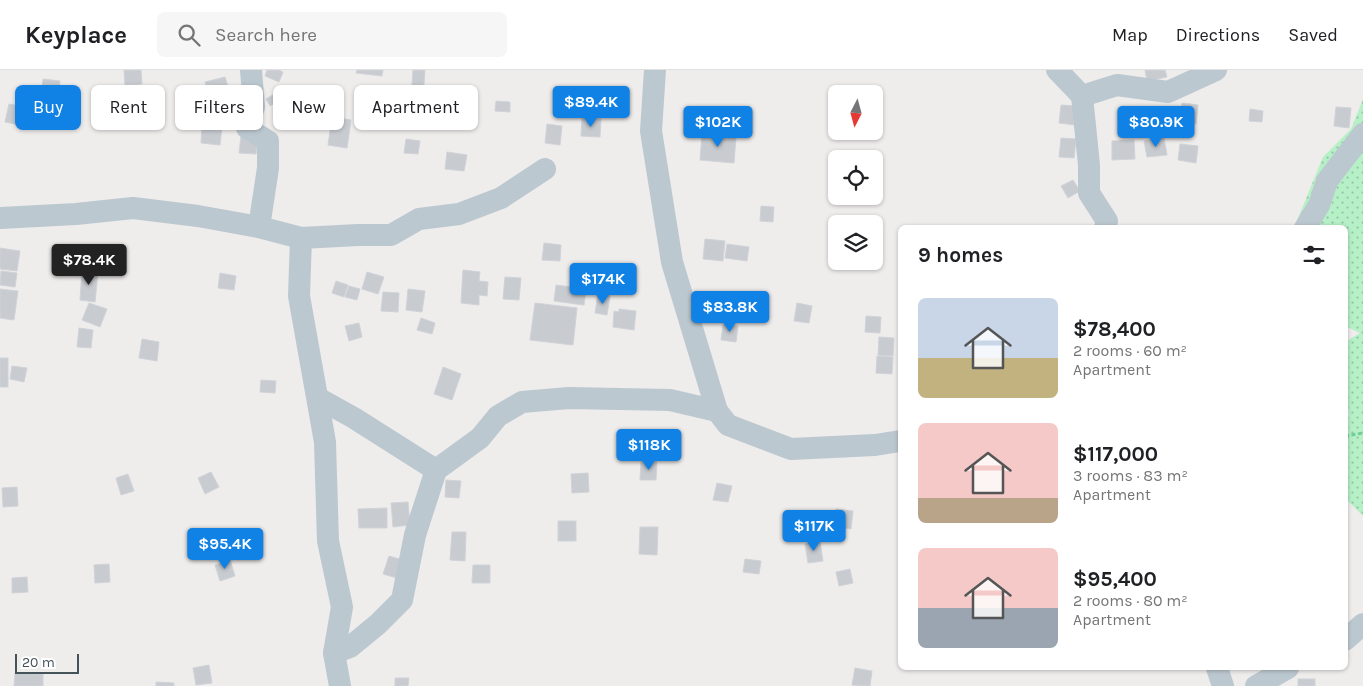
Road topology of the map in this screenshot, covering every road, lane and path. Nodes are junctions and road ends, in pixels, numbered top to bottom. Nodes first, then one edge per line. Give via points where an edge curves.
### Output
1 (251, 70) edge
2 (655, 70) edge
3 (1057, 70) edge
4 (1216, 70) edge
5 (1082, 96) junction
6 (1363, 134) edge
7 (545, 169) dead end
8 (0, 218) edge
9 (1106, 225) edge
10 (1307, 225) edge
11 (259, 226) junction
12 (300, 238) junction
13 (318, 398) junction
14 (717, 411) junction
15 (1363, 433) edge
16 (1348, 436) edge
17 (898, 441) edge
18 (436, 470) junction
19 (1363, 624) edge
20 (1348, 637) edge
21 (334, 653) junction
22 (1218, 670) edge
23 (1284, 670) edge
24 (340, 686) edge
25 (1224, 686) edge
26 (1256, 686) edge

1 - 11 street via 254,108 247,128 268,141 268,168
2 - 14 street via 651,131 672,262
3 - 5 street
4 - 5 street via 1168,92 1117,85
5 - 9 street via 1089,193 1107,221
6 - 10 street via 1327,181 1319,205
7 - 12 street via 501,198 459,214 419,219 391,235
8 - 11 street via 133,208
11 - 12 street
12 - 13 street via 299,296
13 - 18 street
13 - 21 street via 325,442 328,541 342,607
14 - 17 street via 728,425 791,449 875,446
14 - 18 street via 670,400 569,398 522,402 498,416 480,438
15 - 16 path
18 - 21 street via 415,534 402,600 350,647
19 - 20 street
21 - 24 street
22 - 25 street
23 - 26 street

